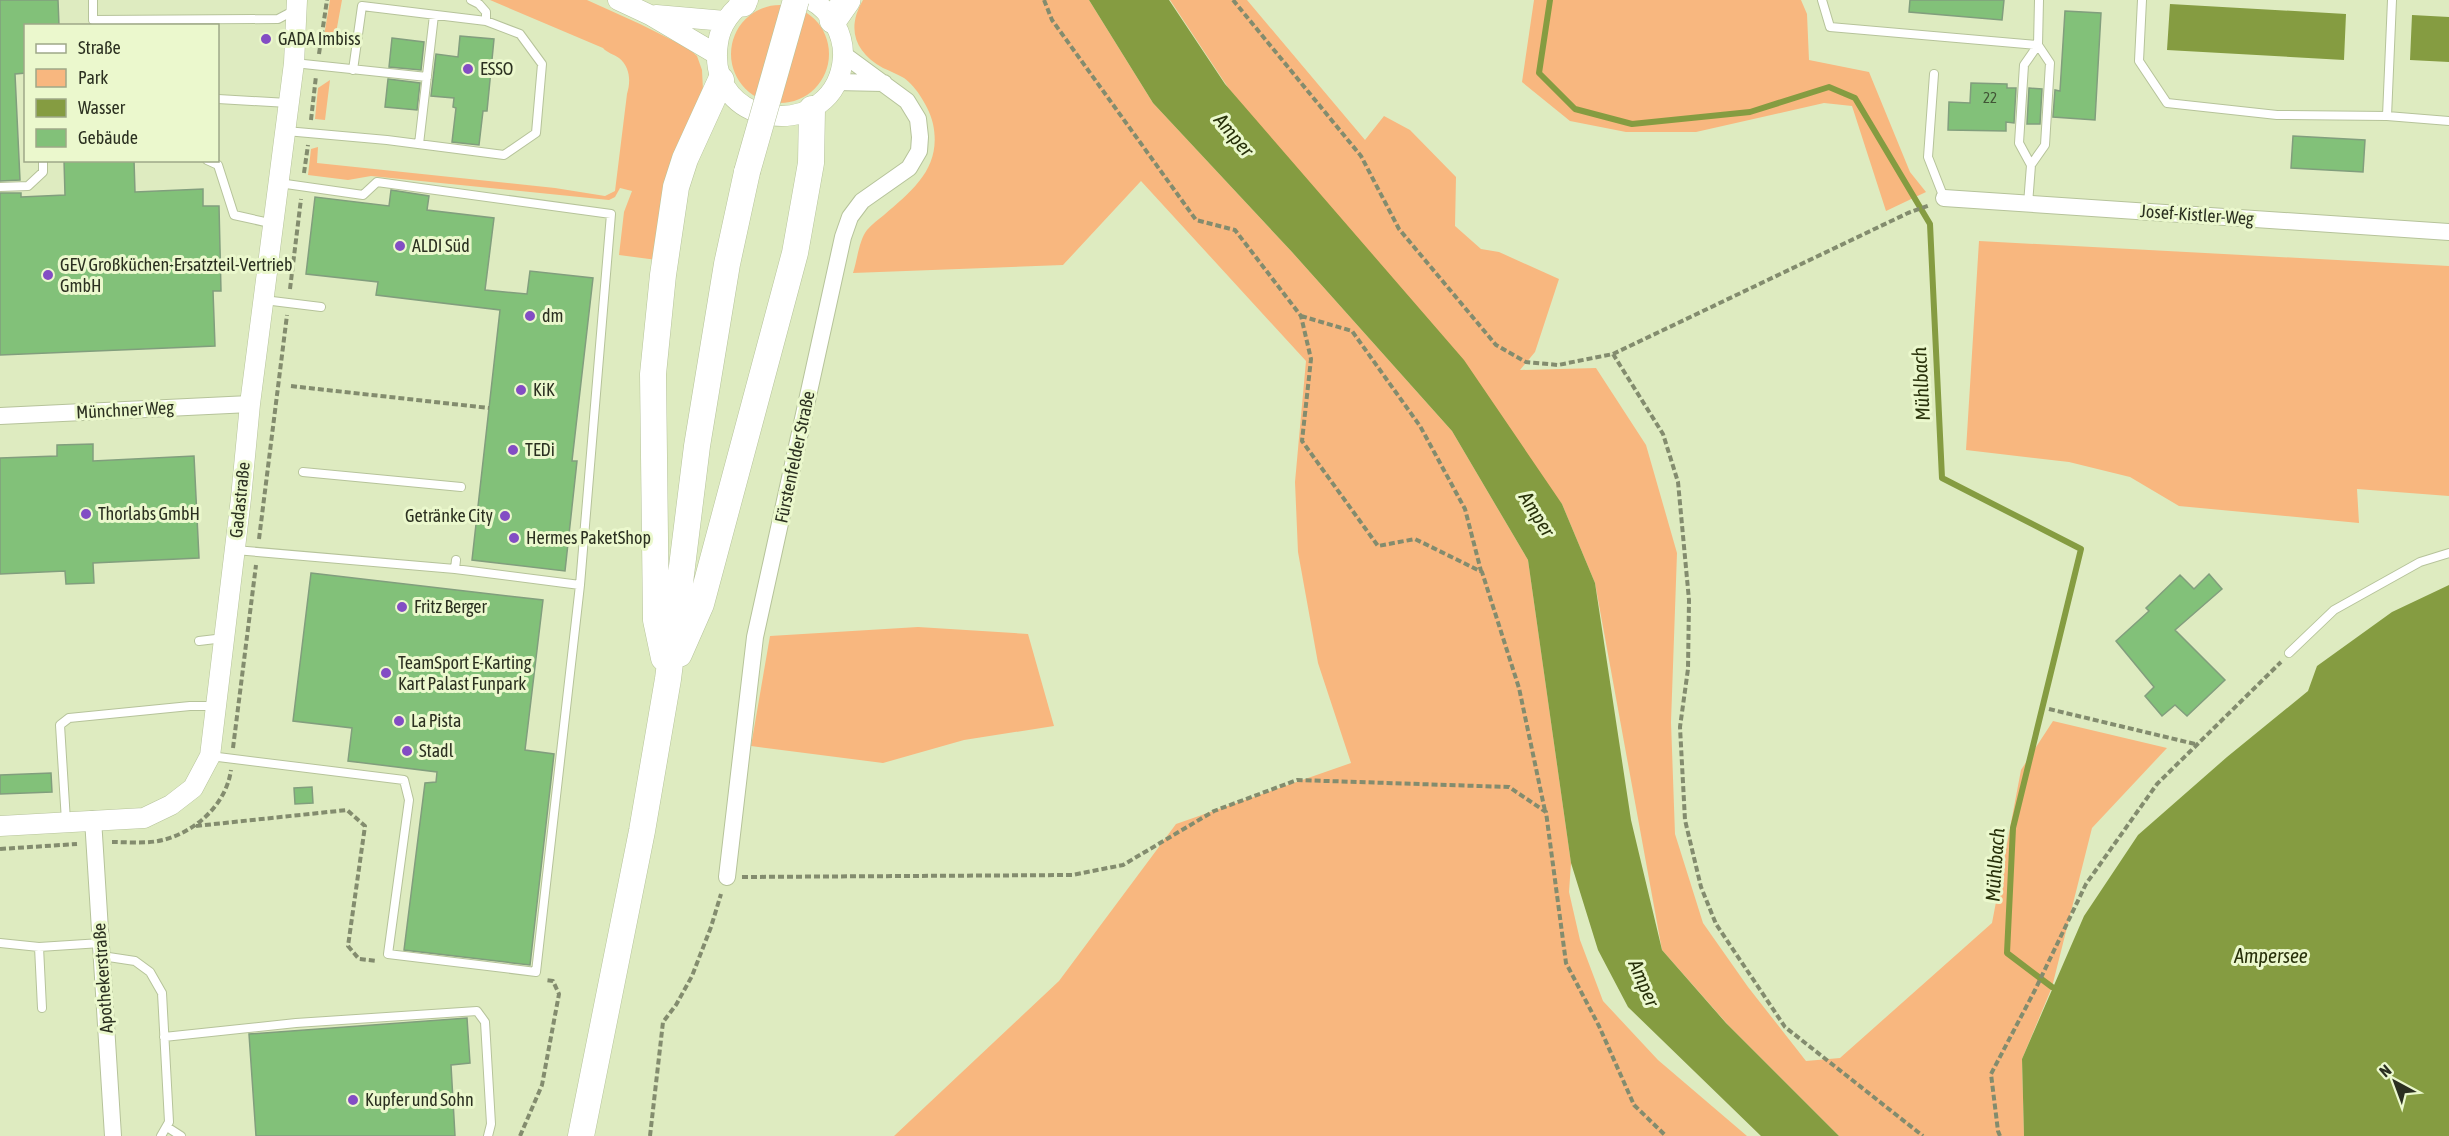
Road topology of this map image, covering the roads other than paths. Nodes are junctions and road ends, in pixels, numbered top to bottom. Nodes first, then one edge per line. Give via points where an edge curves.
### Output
1 (93, 0) edge
2 (471, 0) edge
3 (618, 0) edge
4 (796, 0) edge
5 (811, 0) edge
6 (1822, 0) edge
7 (2039, 0) edge
8 (2142, 0) edge
9 (2392, 0) edge
10 (299, 3) edge
11 (362, 3) edge
12 (740, 6) edge
13 (840, 10) edge
14 (434, 15) junction
15 (650, 15) junction
16 (486, 21) junction
17 (2038, 45) junction
18 (716, 54) junction
19 (843, 54) junction
20 (294, 63) junction
21 (353, 70) junction
22 (1934, 74) dead end
23 (427, 77) junction
24 (722, 80) junction
25 (836, 82) junction
26 (884, 83) junction
27 (219, 99) edge
28 (288, 103) junction
29 (812, 109) junction
30 (2387, 116) junction
31 (2449, 122) edge
32 (286, 130) junction
33 (419, 144) junction
34 (43, 162) edge
35 (211, 162) edge
36 (2031, 165) junction
37 (279, 183) junction
38 (0, 187) edge
39 (1938, 201) joint
40 (2028, 204) junction
41 (274, 224) junction
42 (2449, 232) edge
43 (264, 300) junction
44 (321, 307) dead end
45 (250, 404) junction
46 (0, 416) edge
47 (303, 472) dead end
48 (461, 487) dead end
49 (234, 549) junction
50 (2449, 553) edge
51 (580, 585) junction
52 (225, 638) junction
53 (199, 640) dead end
54 (2289, 653) road end
55 (669, 678) junction
56 (216, 706) junction
57 (210, 756) junction
58 (93, 819) junction
59 (66, 822) junction
60 (0, 826) edge
61 (727, 875) road end
62 (0, 943) edge
63 (39, 947) junction
64 (101, 950) junction
65 (42, 1008) dead end
66 (164, 1037) junction
67 (167, 1127) junction
68 (113, 1136) edge
69 (161, 1136) edge
70 (180, 1136) edge
71 (488, 1136) edge
72 (581, 1136) edge

1 - 10 lane via 93,20 278,19
2 - 16 lane via 486,12
3 - 15 street
4 - 55 main road, bridge via 747,172 727,264 697,446
5 - 13 street
6 - 17 lane via 1830,27
7 - 17 lane
8 - 30 lane via 2139,61 2167,103 2277,115
9 - 30 lane
10 - 20 street, Gadastraße
11 - 14 lane
11 - 21 lane
12 - 15 street
12 - 18 street via 719,37
13 - 19 street
14 - 16 lane
14 - 23 lane
15 - 18 street
16 - 33 lane via 520,34 542,64 536,132 504,155
17 - 36 lane via 2024,65 2019,143
17 - 36 lane via 2050,63 2046,133 2045,145
18 - 24 street
19 - 25 street
19 - 26 street, Fürstenfelder Straße
20 - 21 lane
20 - 28 street, Gadastraße
21 - 23 lane
22 - 39 lane via 1928,157
23 - 33 lane
24 - 29 street via 733,98 760,114 792,116
24 - 55 main road via 676,187 654,363 656,620
25 - 26 street
25 - 29 street
26 - 61 street, Fürstenfelder Straße via 907,101 918,119 918,151 909,168 862,201 850,217 843,237 755,637
27 - 28 lane
28 - 32 street, Gadastraße
29 - 55 main road via 812,163 795,253 701,604
30 - 31 lane
32 - 33 lane
32 - 37 street, Gadastraße
34 - 38 lane via 43,172 28,186
35 - 41 lane via 218,165 234,215
36 - 40 lane
37 - 41 street, Gadastraße
37 - 51 lane via 363,195 377,182 611,214
39 - 40 street, Josef-Kistler-Weg
40 - 42 street, Josef-Kistler-Weg
41 - 43 street, Gadastraße
43 - 44 lane
43 - 45 street, Gadastraße
45 - 46 street, Münchner Weg
45 - 49 street, Gadastraße
47 - 48 lane
49 - 51 lane via 455,564
49 - 52 street, Gadastraße
50 - 54 lane via 2420,562 2334,609
51 - 57 lane via 536,972 388,954 409,800 404,780
52 - 53 lane
52 - 56 street, Gadastraße
55 - 72 main road
56 - 57 street, Gadastraße
56 - 59 lane via 69,718 60,726
57 - 58 street, Gadastraße via 193,788 171,805 144,818
58 - 59 street, Gadastraße
58 - 64 street, Apothekerstraße
59 - 60 street, Gadastraße
62 - 63 lane
63 - 64 lane
63 - 65 lane
64 - 66 lane via 135,961 150,972 162,993
64 - 68 street, Apothekerstraße
66 - 67 lane
66 - 71 lane via 296,1023 477,1011 485,1022 491,1124
67 - 69 lane
67 - 70 lane

